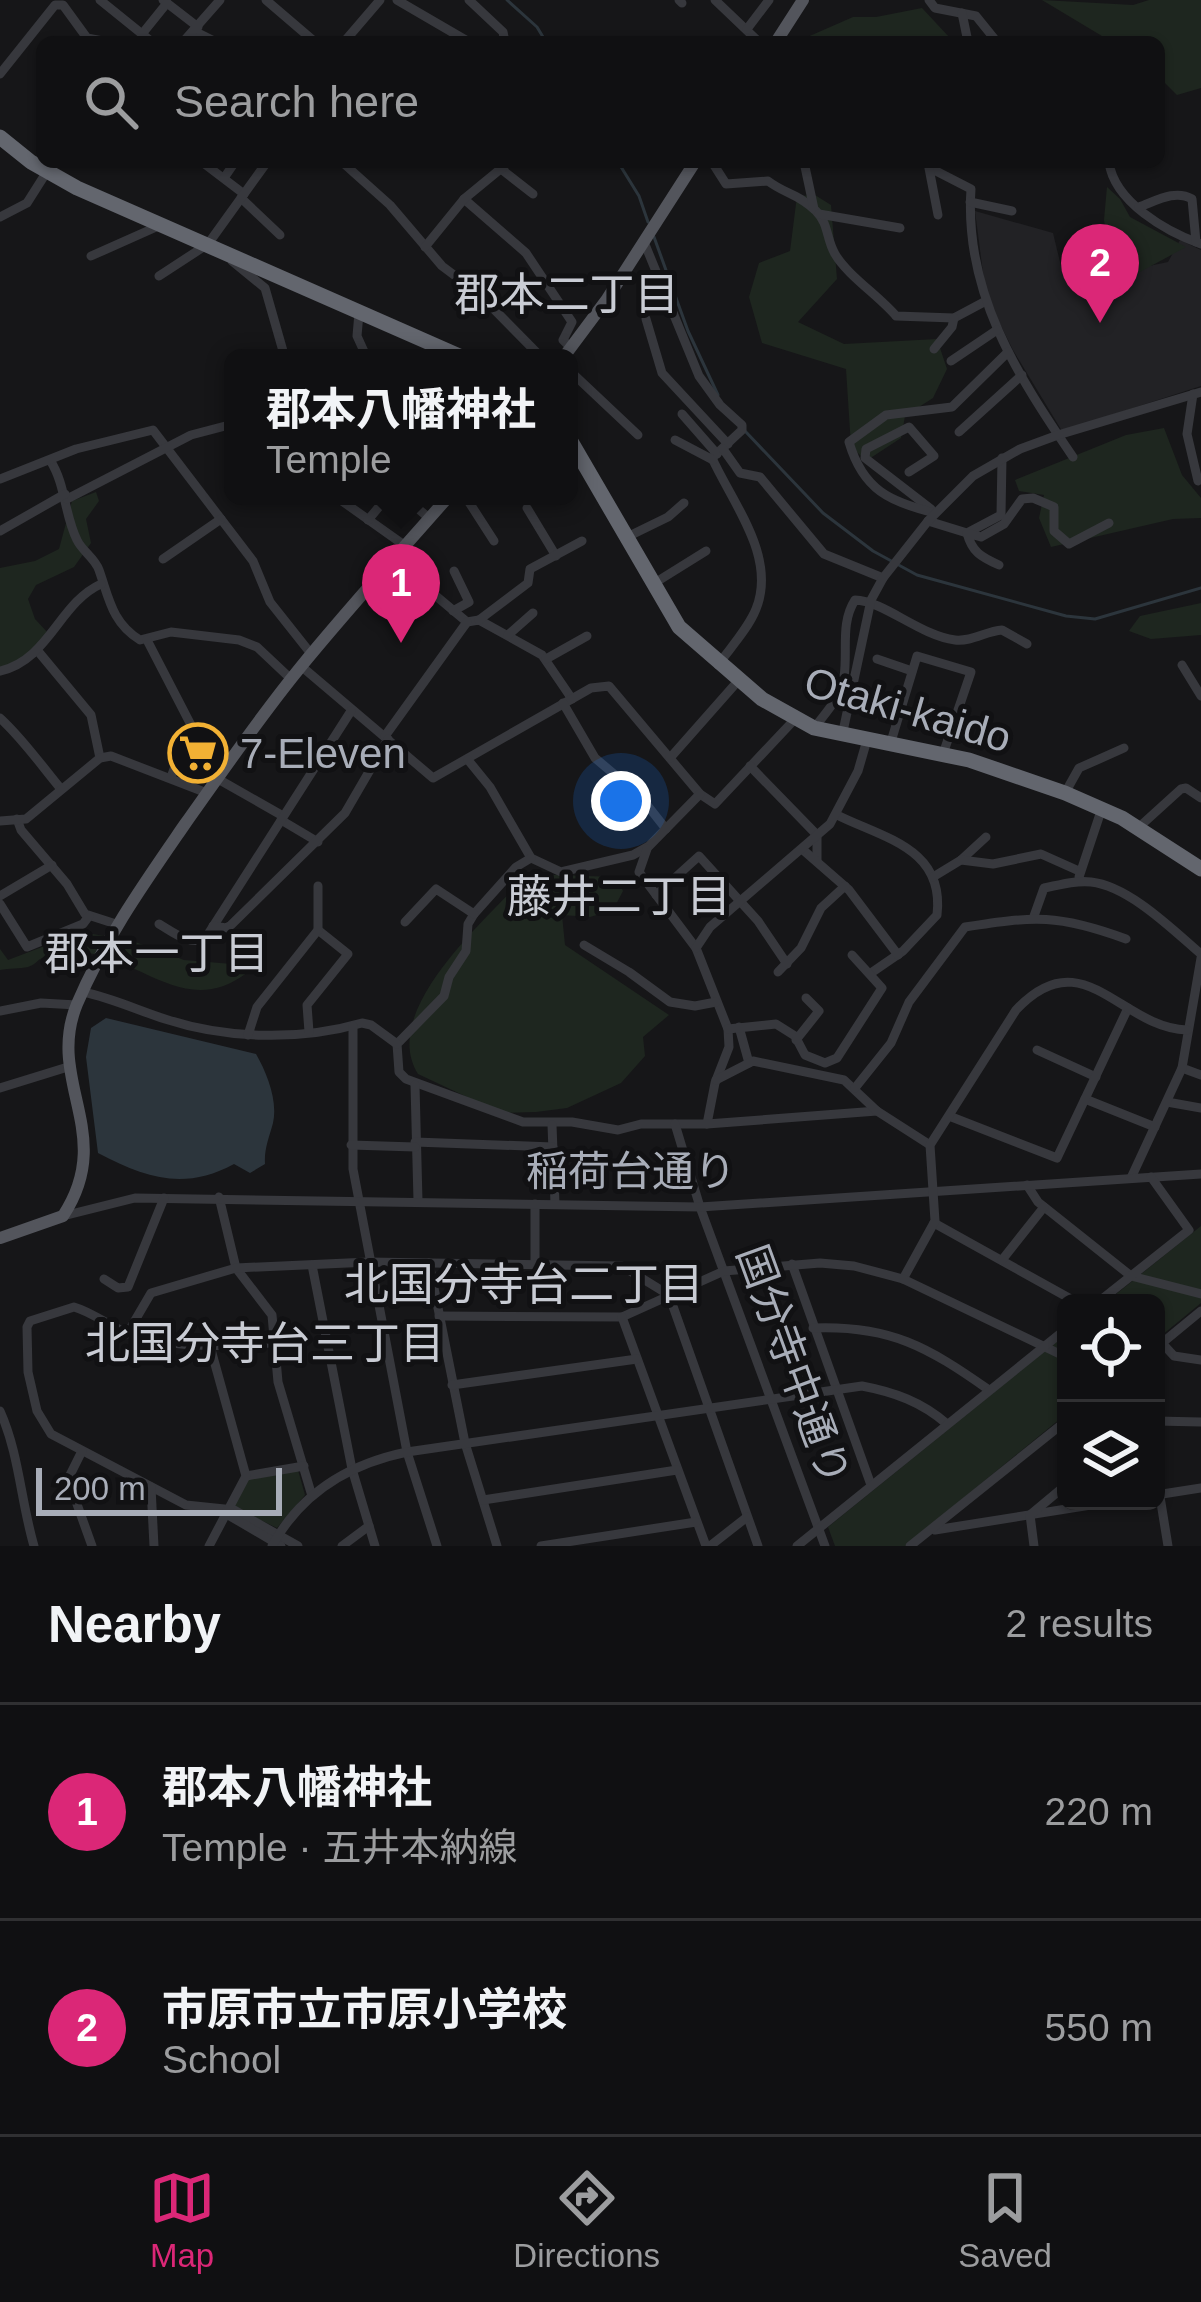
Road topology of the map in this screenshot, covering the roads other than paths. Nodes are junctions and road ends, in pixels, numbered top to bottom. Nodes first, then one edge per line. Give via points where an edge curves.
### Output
1 (100, 0) edge
2 (220, 0) edge
3 (266, 0) edge
4 (380, 0) edge
5 (397, 0) edge
6 (469, 0) edge
7 (715, 0) edge
8 (740, 0) edge
9 (803, 0) edge
10 (929, 0) edge
11 (766, 1) edge
12 (165, 2) edge
13 (728, 12) junction
14 (962, 13) junction
15 (196, 29) junction
16 (747, 29) junction
17 (142, 34) junction
18 (86, 36) edge
19 (144, 36) edge
20 (189, 36) edge
21 (207, 36) edge
22 (308, 36) edge
23 (349, 36) edge
24 (454, 36) edge
25 (504, 36) edge
26 (754, 36) edge
27 (780, 36) edge
28 (967, 36) edge
29 (992, 36) edge
30 (0, 74) edge
31 (0, 137) edge
32 (36, 158) edge
33 (48, 168) edge
34 (53, 168) edge
35 (210, 168) edge
36 (232, 168) edge
37 (263, 168) edge
38 (353, 168) edge
39 (501, 168) edge
40 (508, 168) edge
41 (691, 168) edge
42 (716, 168) edge
43 (806, 168) edge
44 (929, 168) edge
45 (936, 168) edge
46 (1110, 168) edge
47 (224, 178) junction
48 (533, 194) dead end
49 (242, 196) junction
50 (464, 199) junction
51 (970, 202) junction
52 (1139, 207) junction
53 (1012, 211) dead end
54 (817, 212) junction
55 (938, 215) dead end
56 (0, 218) edge
57 (164, 224) junction
58 (900, 228) dead end
59 (280, 235) dead end
60 (644, 242) junction
61 (1198, 243) edge
62 (214, 246) junction
63 (424, 247) junction
64 (91, 256) dead end
65 (159, 276) dead end
66 (984, 302) junction
67 (359, 313) junction
68 (954, 318) junction
69 (646, 319) dead end
70 (997, 330) junction
71 (282, 349) edge
72 (362, 349) edge
73 (443, 349) edge
74 (533, 349) edge
75 (566, 349) edge
76 (570, 349) edge
77 (934, 349) dead end
78 (1008, 352) junction
79 (951, 362) dead end
80 (1022, 375) junction
81 (578, 378) edge
82 (1197, 393) edge
83 (682, 414) dead end
84 (224, 426) edge
85 (1201, 428) edge
86 (959, 432) dead end
87 (1186, 434) junction
88 (638, 435) dead end
89 (1058, 435) junction
90 (675, 440) dead end
91 (167, 448) junction
92 (720, 452) junction
93 (578, 454) edge
94 (1073, 457) dead end
95 (1002, 458) junction
96 (50, 460) junction
97 (1198, 462) edge
98 (909, 472) dead end
99 (0, 479) edge
100 (1198, 481) dead end
101 (66, 497) junction
102 (684, 503) dead end
103 (347, 505) edge
104 (380, 505) edge
105 (414, 505) edge
106 (441, 505) edge
107 (471, 505) edge
108 (527, 508) dead end
109 (931, 517) junction
110 (221, 518) junction
111 (429, 518) junction
112 (368, 520) junction
113 (1109, 523) dead end
114 (0, 531) edge
115 (967, 533) junction
116 (626, 538) junction
117 (581, 541) dead end
118 (494, 542) dead end
119 (404, 545) junction
120 (706, 551) dead end
121 (556, 556) junction
122 (163, 559) dead end
123 (392, 559) junction
124 (999, 566) dead end
125 (454, 571) dead end
126 (883, 578) junction
127 (101, 584) junction
128 (653, 584) junction
129 (871, 600) junction
130 (452, 611) junction
131 (533, 613) dead end
132 (473, 621) junction
133 (508, 634) junction
134 (587, 636) dead end
135 (147, 640) junction
136 (1027, 644) dead end
137 (37, 650) junction
138 (312, 655) junction
139 (546, 659) junction
140 (877, 659) dead end
141 (718, 665) junction
142 (1182, 665) dead end
143 (301, 666) junction
144 (0, 671) edge
145 (912, 671) junction
146 (291, 679) junction
147 (738, 680) junction
148 (1201, 696) edge
149 (568, 701) junction
150 (351, 711) junction
151 (0, 718) edge
152 (795, 719) junction
153 (814, 728) junction
154 (842, 736) junction
155 (387, 737) junction
156 (866, 740) junction
157 (890, 745) junction
158 (1124, 748) dead end
159 (943, 754) junction
160 (100, 758) junction
161 (670, 758) junction
162 (468, 760) junction
163 (751, 766) junction
164 (171, 776) junction
165 (218, 779) junction
166 (61, 789) junction
167 (208, 793) junction
168 (1065, 793) junction
169 (700, 794) junction
170 (1201, 799) edge
171 (1102, 808) junction
172 (837, 815) junction
173 (282, 818) junction
174 (17, 819) junction
175 (0, 821) edge
176 (1138, 828) junction
177 (666, 829) junction
178 (817, 835) junction
179 (986, 837) dead end
180 (318, 842) junction
181 (649, 846) junction
182 (802, 849) junction
183 (531, 858) junction
184 (961, 860) junction
185 (817, 861) junction
186 (52, 865) junction
187 (1201, 869) edge
188 (1079, 876) junction
189 (933, 878) junction
190 (318, 886) dead end
191 (845, 886) junction
192 (656, 895) junction
193 (0, 900) edge
194 (741, 901) junction
195 (473, 914) junction
196 (89, 916) junction
197 (1034, 916) junction
198 (405, 922) dead end
199 (116, 924) junction
200 (159, 924) dead end
201 (213, 926) junction
202 (318, 930) junction
203 (1126, 939) dead end
204 (584, 946) dead end
205 (696, 948) junction
206 (852, 955) dead end
207 (898, 955) junction
208 (1201, 956) edge
209 (871, 973) junction
210 (80, 998) junction
211 (806, 998) dead end
212 (716, 1002) junction
213 (1128, 1008) junction
214 (0, 1011) edge
215 (1196, 1018) edge
216 (353, 1026) junction
217 (734, 1028) junction
218 (1187, 1030) junction
219 (310, 1032) junction
220 (248, 1035) junction
221 (796, 1040) junction
222 (397, 1044) junction
223 (1037, 1050) dead end
224 (749, 1063) junction
225 (71, 1066) junction
226 (1182, 1068) junction
227 (1201, 1075) edge
228 (1096, 1077) junction
229 (716, 1080) junction
230 (415, 1085) junction
231 (0, 1088) edge
232 (855, 1088) junction
233 (1085, 1099) junction
234 (1167, 1102) junction
235 (1201, 1108) edge
236 (877, 1111) junction
237 (950, 1116) junction
238 (675, 1124) junction
239 (707, 1124) junction
240 (552, 1125) junction
241 (1155, 1126) junction
242 (351, 1145) junction
243 (415, 1145) junction
244 (930, 1145) junction
245 (553, 1147) junction
246 (1201, 1174) edge
247 (1150, 1177) junction
248 (1131, 1178) junction
249 (1027, 1185) junction
250 (934, 1191) junction
251 (219, 1197) junction
252 (164, 1198) junction
253 (358, 1200) junction
254 (418, 1201) junction
255 (535, 1204) junction
256 (555, 1204) junction
257 (1044, 1207) junction
258 (700, 1208) junction
259 (63, 1216) junction
260 (934, 1223) junction
261 (0, 1238) edge
262 (1002, 1260) junction
263 (369, 1262) junction
264 (429, 1263) junction
265 (535, 1263) junction
266 (792, 1264) junction
267 (312, 1265) junction
268 (236, 1268) junction
269 (724, 1271) junction
270 (1131, 1276) junction
271 (104, 1279) dead end
272 (903, 1279) junction
273 (1062, 1294) edge
274 (1108, 1294) edge
275 (1201, 1294) edge
276 (669, 1295) junction
277 (1201, 1311) edge
278 (439, 1316) junction
279 (622, 1318) junction
280 (813, 1328) junction
281 (127, 1334) junction
282 (1057, 1337) edge
283 (1165, 1340) edge
284 (273, 1343) junction
285 (210, 1346) junction
286 (1045, 1347) junction
287 (1165, 1349) edge
288 (1057, 1353) edge
289 (637, 1359) junction
290 (1201, 1360) edge
291 (452, 1385) junction
292 (836, 1389) junction
293 (989, 1390) junction
294 (772, 1398) junction
295 (711, 1406) junction
296 (0, 1412) edge
297 (656, 1414) junction
298 (1165, 1421) edge
299 (1201, 1422) edge
300 (946, 1424) junction
301 (1057, 1428) edge
302 (465, 1443) junction
303 (82, 1451) junction
304 (407, 1452) junction
305 (304, 1466) junction
306 (352, 1469) junction
307 (677, 1470) junction
308 (246, 1476) junction
309 (871, 1485) junction
310 (151, 1487) junction
311 (1201, 1488) edge
312 (1057, 1492) edge
313 (1165, 1493) edge
314 (312, 1496) junction
315 (483, 1500) junction
316 (226, 1509) junction
317 (1061, 1510) edge
318 (1161, 1510) edge
319 (1030, 1515) junction
320 (748, 1517) junction
321 (696, 1522) junction
322 (369, 1526) junction
323 (818, 1529) junction
324 (929, 1531) junction
325 (277, 1542) edge
326 (34, 1546) edge
327 (92, 1546) edge
328 (154, 1546) edge
329 (209, 1546) edge
330 (298, 1546) edge
331 (342, 1546) edge
332 (375, 1546) edge
333 (437, 1546) edge
334 (497, 1546) edge
335 (547, 1546) edge
336 (708, 1546) edge
337 (758, 1546) edge
338 (797, 1546) edge
339 (825, 1546) edge
340 (910, 1546) edge
341 (1034, 1546) edge
342 (1168, 1546) edge

1 - 17 street
2 - 15 street
3 - 22 street
4 - 23 street
5 - 24 street
6 - 25 street
7 - 13 street
8 - 13 street
9 - 27 main road
10 - 14 street
11 - 16 street
12 - 15 street
12 - 17 street
13 - 16 street
14 - 28 street
14 - 29 street via 976,16
15 - 20 street
15 - 21 street
16 - 26 street
17 - 19 street
18 - 30 street via 63,4 55,5
31 - 32 highway
33 - 56 street via 27,203
34 - 57 highway
35 - 47 street
36 - 47 street
37 - 49 street
38 - 63 street
39 - 50 street
40 - 48 street
41 - 60 main road
42 - 54 street via 726,184 767,181
43 - 54 street
44 - 55 street
45 - 51 street via 971,189
46 - 52 street
47 - 49 street
49 - 59 street
49 - 62 street
50 - 63 street
50 - 75 street via 526,254 572,322
51 - 53 street
51 - 66 street
52 - 61 street via 1164,230
52 - 61 street via 1187,195
54 - 58 street
54 - 68 street via 835,254 896,316
57 - 62 highway
57 - 64 street
60 - 76 main road
60 - 92 street via 699,376 742,425
62 - 65 street
62 - 67 highway
62 - 71 street via 265,288
63 - 74 street
66 - 68 street
66 - 70 street
67 - 72 street
67 - 73 highway
68 - 77 street
69 - 92 street via 662,374
70 - 78 street
70 - 79 street
78 - 80 street
78 - 109 street via 952,407 886,415 849,442 881,493
80 - 86 street
80 - 89 street
81 - 88 street
82 - 87 street
82 - 89 street
83 - 92 street
84 - 91 street
85 - 87 street
87 - 97 street
89 - 94 street
89 - 95 street
90 - 92 street
91 - 96 street via 150,429
91 - 101 street
91 - 110 street
92 - 126 street via 740,473 760,477 824,554
92 - 141 street via 764,572 757,609
93 - 116 highway, Otaki-kaido
95 - 109 street
95 - 115 street via 1000,515
96 - 99 street
96 - 101 street
97 - 100 street
98 - 109 street via 934,456 909,427 866,449 865,458
101 - 114 street
101 - 127 street via 77,542 97,564
102 - 116 street
103 - 112 street
104 - 112 street
105 - 111 street
106 - 111 main road
107 - 118 street
108 - 121 street
109 - 115 street
109 - 126 street
110 - 122 street
110 - 138 street
111 - 119 main road
112 - 119 street
113 - 115 street via 1069,544 1054,531 1054,507 1033,498 981,537
115 - 124 street via 970,547
116 - 128 highway, Otaki-kaido
117 - 121 street
119 - 123 main road
120 - 128 street
121 - 132 street
123 - 130 street
123 - 138 main road
125 - 130 street via 469,602
126 - 129 street
127 - 135 street via 122,627
127 - 137 street
128 - 141 highway, Otaki-kaido via 679,627
129 - 136 street via 953,640 1002,630
129 - 153 street via 855,600 849,609 844,678
129 - 154 street
130 - 132 street
131 - 133 street
132 - 133 street
132 - 155 street
133 - 139 street
134 - 139 street
135 - 146 street via 171,632 239,640
135 - 164 street via 191,725
137 - 144 street
137 - 160 street via 91,715
138 - 143 main road
139 - 149 street
140 - 145 street
141 - 147 highway, Otaki-kaido
142 - 148 street
143 - 146 main road
143 - 150 street
145 - 157 street
145 - 159 street via 917,656 971,672
146 - 165 main road
147 - 152 highway, Otaki-kaido
147 - 161 street
149 - 161 street via 609,686
149 - 162 street
149 - 177 street via 595,758
150 - 155 street
150 - 173 street
151 - 166 street
152 - 153 highway, Otaki-kaido
152 - 163 street
153 - 154 highway, Otaki-kaido
154 - 156 highway, Otaki-kaido
155 - 162 street via 433,778
155 - 180 street via 355,801
156 - 157 highway, Otaki-kaido
156 - 172 street
157 - 159 highway, Otaki-kaido
158 - 168 street via 1078,768
159 - 168 highway, Otaki-kaido
160 - 164 street
160 - 166 street
161 - 169 street
162 - 183 street
163 - 169 street via 720,802
163 - 178 street
164 - 167 street
165 - 167 main road
165 - 173 street
166 - 174 street
167 - 199 main road
168 - 171 highway, Otaki-kaido
169 - 177 street
170 - 176 street via 1181,789
171 - 176 highway, Otaki-kaido
171 - 188 street
172 - 178 street
172 - 189 street via 909,847
173 - 180 street
173 - 201 street
174 - 175 street
174 - 186 street
176 - 187 highway, Otaki-kaido
177 - 181 street
178 - 182 street
178 - 185 street
179 - 184 street
180 - 201 street via 232,925
181 - 183 street via 561,872
181 - 192 street via 639,872
182 - 185 street
182 - 194 street
183 - 195 street
184 - 188 street via 993,864 1041,854
184 - 189 street
185 - 191 street
186 - 193 street
186 - 196 street
188 - 197 street via 1044,887
188 - 208 street via 1152,911
189 - 207 street via 940,915
190 - 202 street
191 - 194 street via 782,968
191 - 207 street
192 - 194 street via 699,856
192 - 205 street
193 - 196 street via 27,947
194 - 205 street
195 - 198 street via 436,890
195 - 222 street via 444,996
196 - 199 street
197 - 203 street
197 - 232 street via 958,931
199 - 210 main road
200 - 201 street via 196,942
202 - 219 street via 347,954 307,1005
202 - 220 street via 257,1007
204 - 212 street via 678,1006
205 - 212 street
206 - 209 street
207 - 209 street
208 - 215 street
209 - 221 street via 880,994 837,1058 825,1063 805,1055
210 - 214 street
210 - 220 street
210 - 225 main road
211 - 221 street via 819,1011
212 - 217 street
213 - 218 street via 1156,1026
213 - 228 street
213 - 237 street via 1085,984 1031,994
215 - 218 street
216 - 219 street
216 - 222 street via 371,1024
216 - 242 street
217 - 221 street via 776,1024
217 - 224 street
217 - 229 street
218 - 226 street
219 - 220 street
222 - 230 street via 399,1072
223 - 228 street
224 - 229 street
224 - 232 street
225 - 231 street
225 - 259 main road via 86,1163
226 - 227 street
226 - 234 street
228 - 233 street
229 - 239 street
230 - 240 street
230 - 243 street
232 - 236 street
233 - 237 street via 1057,1158
233 - 241 street
234 - 235 street
234 - 241 street
236 - 239 street
236 - 244 street
237 - 244 street
238 - 239 street
238 - 240 street
238 - 258 street, 国分寺中通り
240 - 245 street
241 - 248 street
242 - 243 street
242 - 253 street
243 - 245 street
243 - 254 street
244 - 250 street
245 - 256 street
246 - 247 street, 稲荷台通り
247 - 248 street, 稲荷台通り
247 - 270 street via 1189,1230
248 - 249 street, 稲荷台通り
249 - 250 street, 稲荷台通り
249 - 257 street
250 - 258 street, 稲荷台通り
250 - 260 street
251 - 252 street, 稲荷台通り
251 - 253 street, 稲荷台通り
251 - 268 street
252 - 259 street, 稲荷台通り
252 - 271 street via 128,1287
253 - 254 street, 稲荷台通り
253 - 263 street
254 - 255 street, 稲荷台通り
255 - 256 street, 稲荷台通り
255 - 265 street
256 - 258 street, 稲荷台通り
257 - 262 street
257 - 270 street
258 - 269 street, 国分寺中通り
259 - 261 main road
260 - 262 street
260 - 272 street
262 - 273 street
263 - 264 street
263 - 267 street
263 - 304 street
264 - 265 street
264 - 278 street
265 - 276 street via 622,1266
266 - 269 street
266 - 272 street via 854,1266
266 - 280 street
267 - 268 street
267 - 306 street
268 - 281 street via 151,1294
268 - 284 street via 272,1315
269 - 276 street
269 - 294 street, 国分寺中通り
270 - 274 street
270 - 275 street
272 - 286 street
276 - 279 street
276 - 295 street
277 - 283 street
278 - 279 street
278 - 291 street
279 - 289 street
280 - 292 street
280 - 293 street via 909,1339
281 - 285 street
281 - 303 street via 74,1307 27,1327 37,1411 51,1435
282 - 286 street
284 - 285 street
284 - 305 street
285 - 308 street
286 - 288 street
286 - 293 street
287 - 290 street
289 - 291 street
289 - 297 street
291 - 302 street
292 - 294 street
292 - 300 street via 893,1391
292 - 309 street
293 - 300 street
294 - 295 street
294 - 323 street, 国分寺中通り
295 - 297 street
295 - 320 street
296 - 326 street
297 - 302 street
297 - 307 street
298 - 299 street
300 - 309 street
301 - 324 street
302 - 304 street
302 - 315 street
303 - 310 street
303 - 327 street via 68,1479
304 - 306 street
304 - 333 street
305 - 308 street
305 - 314 street
306 - 314 street
306 - 322 street
307 - 315 street
307 - 321 street
308 - 316 street
309 - 323 street
310 - 316 street via 186,1505
310 - 328 street
311 - 313 street
312 - 319 street
314 - 325 street
315 - 334 street
316 - 325 street
316 - 329 street
317 - 319 street
318 - 342 street
319 - 324 street
319 - 341 street
320 - 336 street
320 - 337 street
321 - 335 street
321 - 336 street
322 - 331 street
322 - 332 street
323 - 338 street
323 - 339 street, 国分寺中通り
324 - 340 street
325 - 330 street

